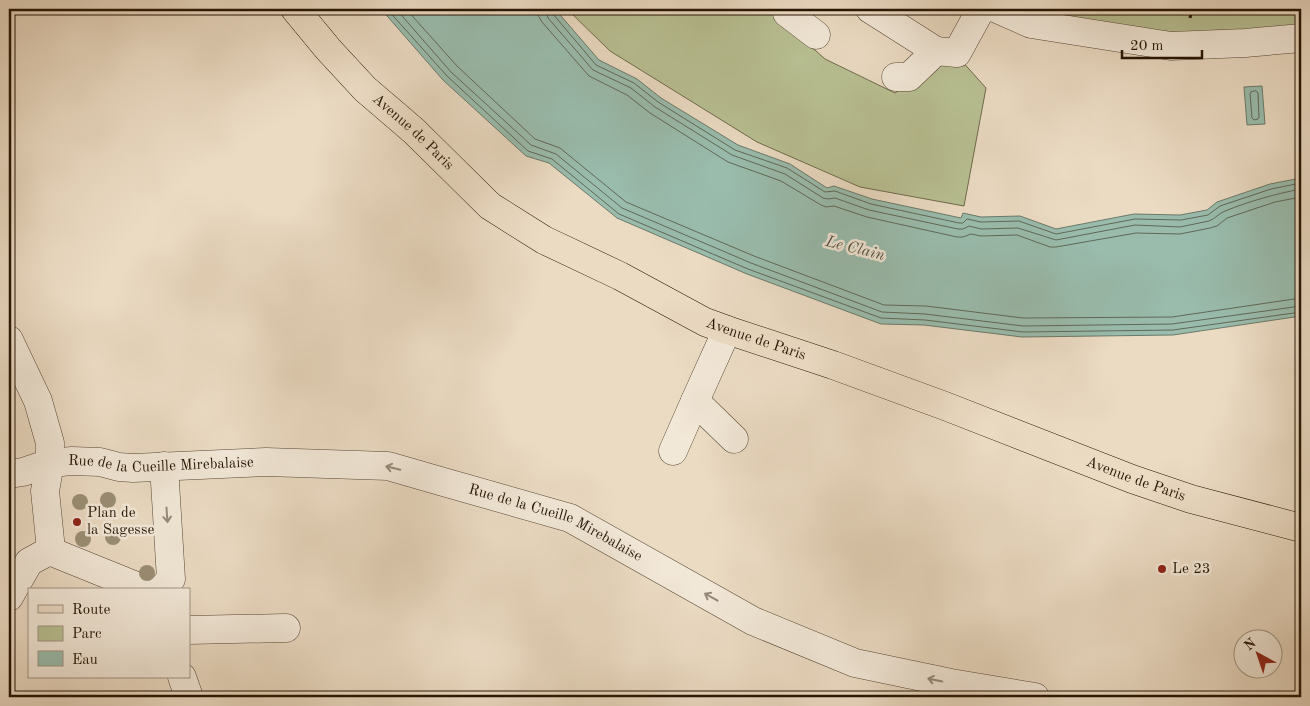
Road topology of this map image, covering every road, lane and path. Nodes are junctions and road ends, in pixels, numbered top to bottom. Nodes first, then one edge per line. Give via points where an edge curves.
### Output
1 (295, 9) edge
2 (791, 9) edge
3 (870, 9) edge
4 (981, 9) edge
5 (997, 9) edge
6 (816, 35) dead end
7 (1301, 38) edge
8 (936, 51) junction
9 (896, 77) dead end
10 (727, 330) junction
11 (9, 340) edge
12 (695, 401) junction
13 (734, 439) dead end
14 (673, 451) dead end
15 (50, 463) junction
16 (164, 466) junction
17 (9, 474) edge
18 (1301, 528) edge
19 (40, 556) junction
20 (141, 588) edge
21 (163, 588) edge
22 (9, 597) edge
23 (286, 628) dead end
24 (190, 630) edge
25 (182, 678) edge
26 (189, 697) edge
27 (1035, 697) edge

1 - 10 main road, Avenue de Paris via 364,89 414,131 490,206 544,240 620,276 704,322
2 - 6 street via 787,13
3 - 8 street
4 - 8 street via 957,53
5 - 7 street via 1031,24 1170,46
8 - 9 street via 910,77
10 - 12 street
10 - 18 main road, Avenue de Paris via 945,406 1132,479 1191,499
11 - 15 street via 38,401 50,443
12 - 13 street
12 - 14 street
15 - 16 street, Rue de la Cueille Mirebalaise via 100,462 133,468
15 - 17 street, Rue de la Cueille Mirebalaise
15 - 19 street
16 -> 21 street via 171,579
27 -> 16 street, Rue de la Cueille Mirebalaise via 855,663 753,621 570,518 388,466 266,462
19 - 20 street via 57,554
19 - 22 street
23 - 24 street
25 - 26 street

